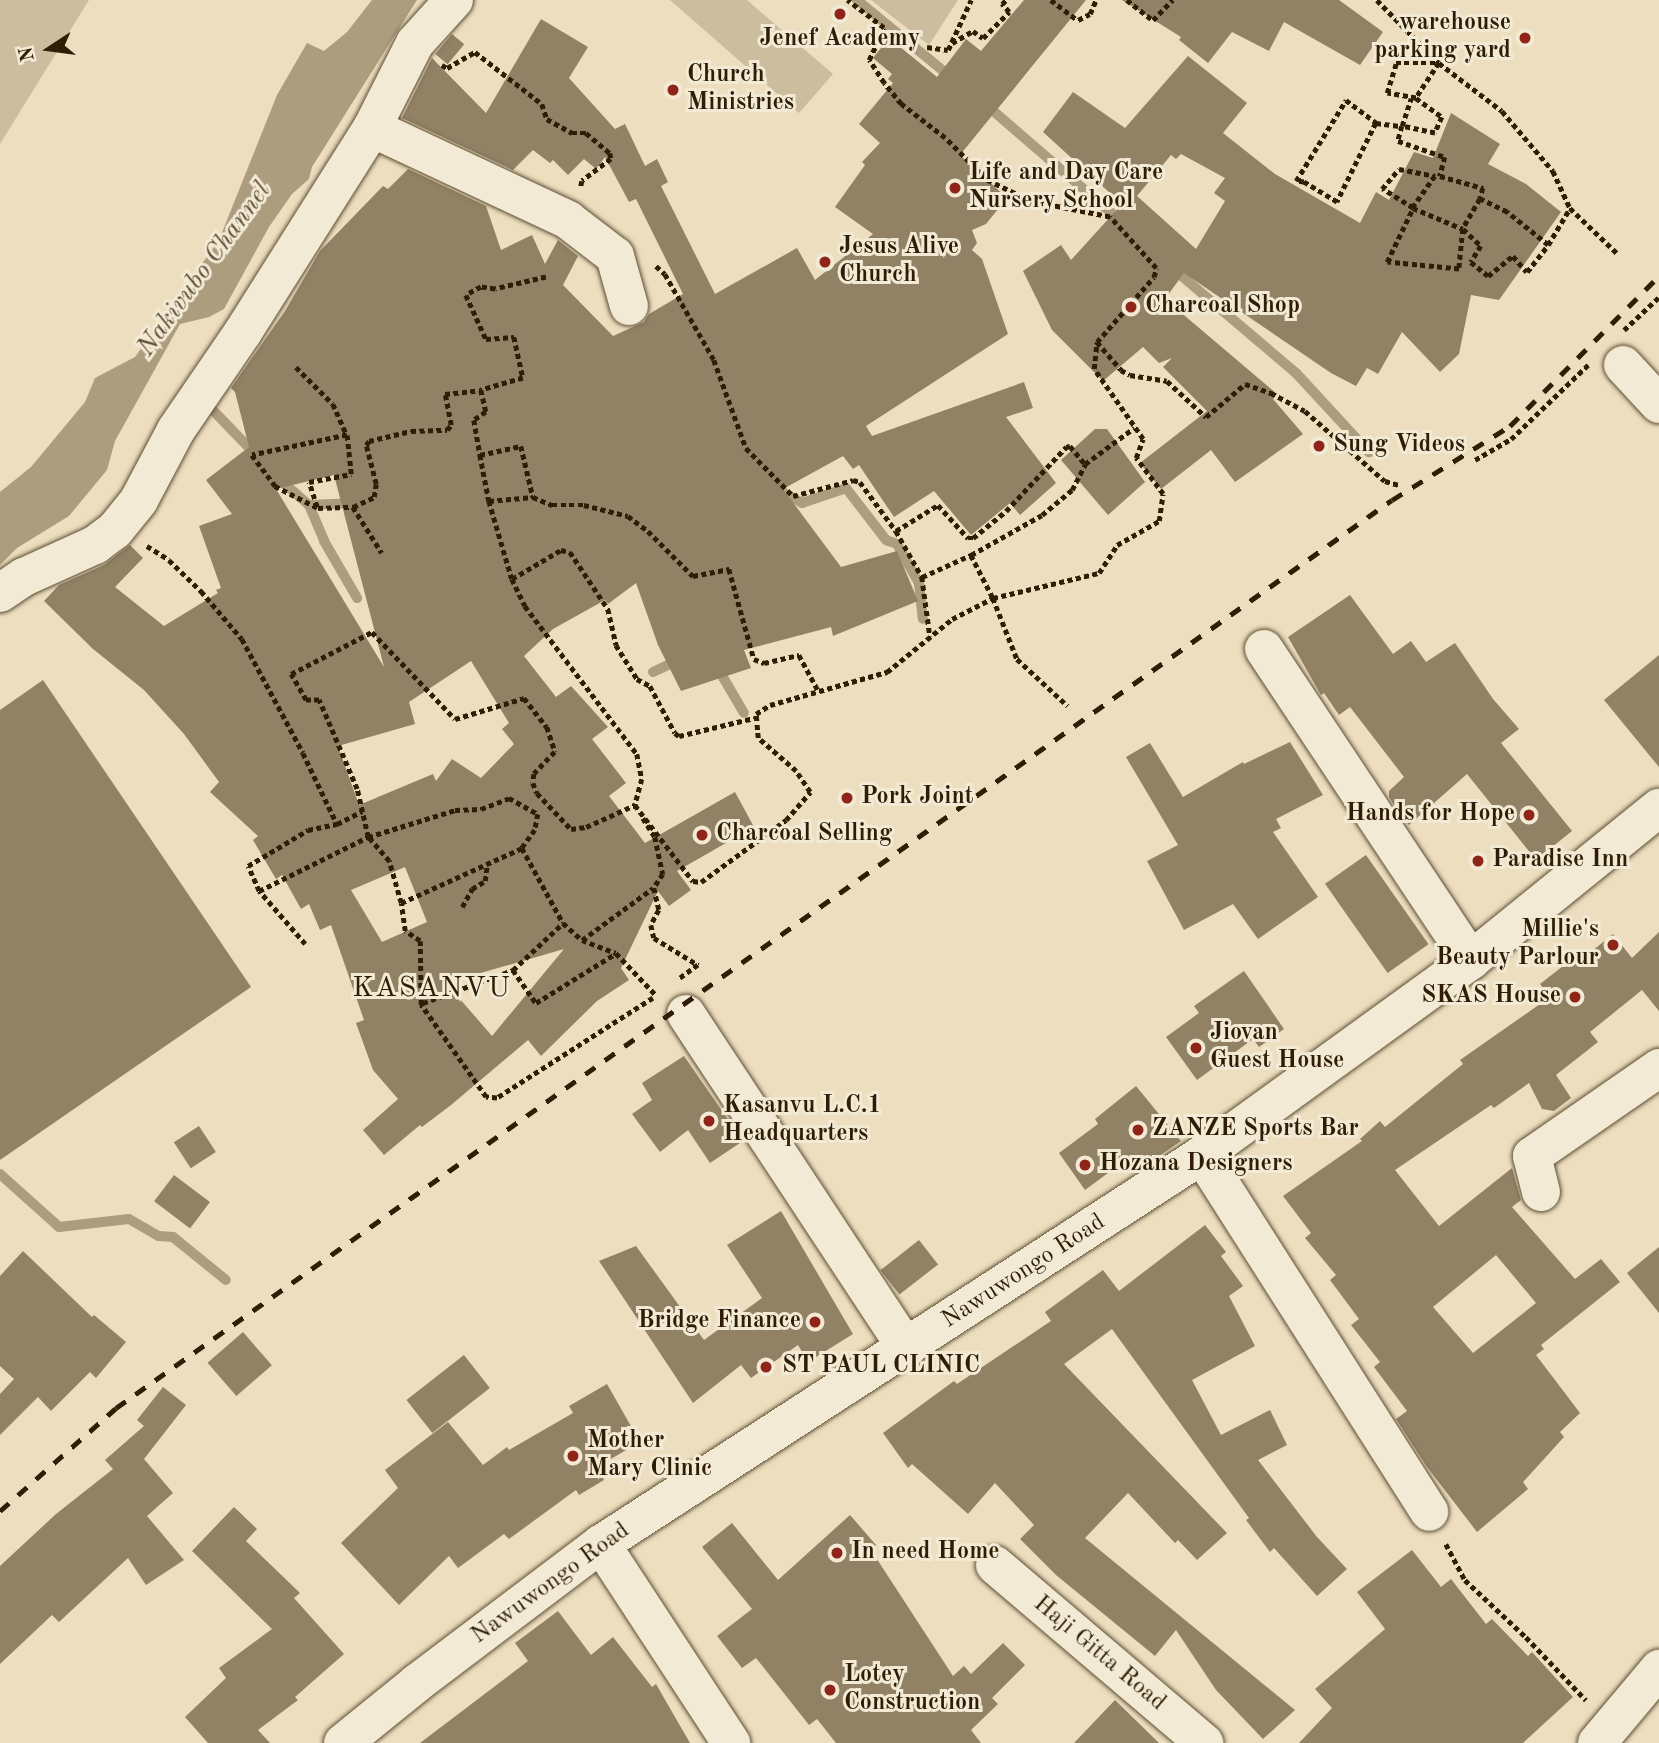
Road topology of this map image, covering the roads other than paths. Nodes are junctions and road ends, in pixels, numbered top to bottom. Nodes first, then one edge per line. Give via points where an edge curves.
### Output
1 (454, 0) edge
2 (372, 128) junction
3 (629, 306) dead end
4 (1611, 354) road end
5 (1659, 404) edge
6 (0, 593) edge
7 (1264, 649) dead end
8 (1659, 808) edge
9 (1471, 960) junction
10 (672, 994) road end
11 (1659, 1068) edge
12 (1202, 1156) junction
13 (1541, 1192) dead end
14 (907, 1349) junction
15 (1429, 1512) road end
16 (601, 1544) junction
17 (995, 1565) dead end
18 (1659, 1669) edge
19 (1604, 1735) edge
20 (351, 1741) edge
21 (732, 1743) edge
22 (1204, 1743) edge

1 - 2 street via 415,43
2 - 3 street via 568,220 615,256
2 - 6 street via 176,429 139,500 115,530 95,545
4 - 5 street
7 - 9 street
8 - 9 street, Nawuwongo Road
9 - 12 street, Nawuwongo Road
10 - 14 street
11 - 13 street via 1532,1156
12 - 14 street, Nawuwongo Road
12 - 15 street
14 - 16 street, Nawuwongo Road
16 - 20 street, Nawuwongo Road
16 - 21 street
17 - 22 street, Haji Gitta Road
18 - 19 street

